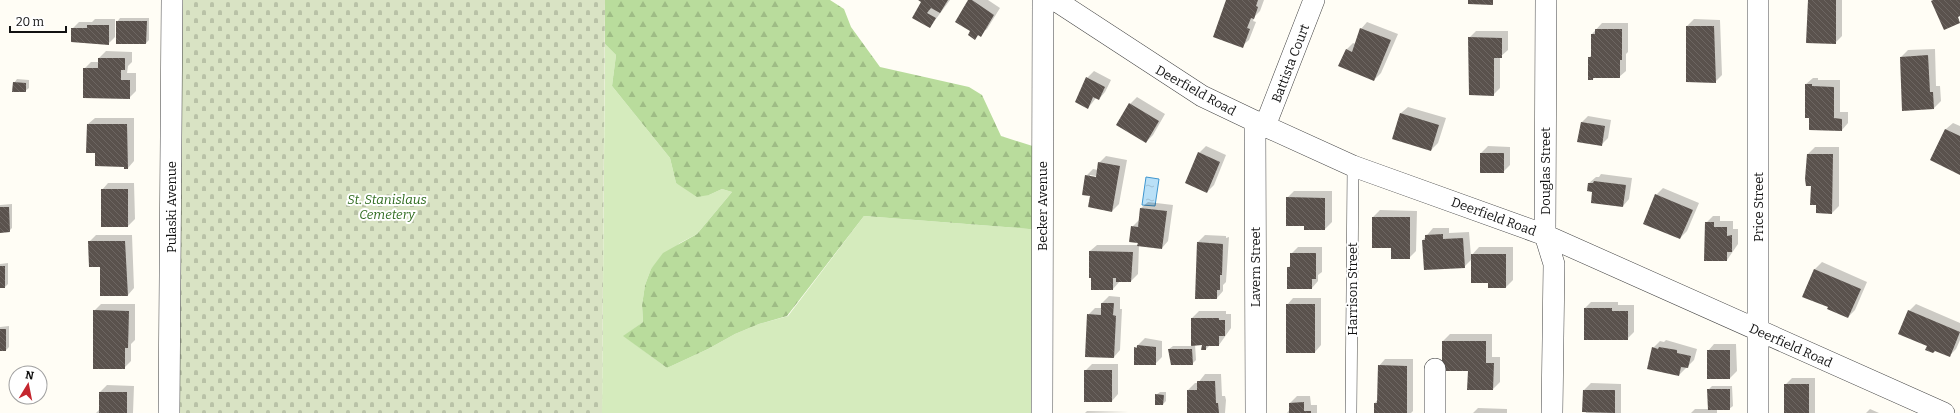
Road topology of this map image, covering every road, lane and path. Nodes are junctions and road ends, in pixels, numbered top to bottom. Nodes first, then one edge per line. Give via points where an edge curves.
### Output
1 (172, 0) edge
2 (1314, 0) edge
3 (1546, 0) edge
4 (1758, 0) edge
5 (1056, 1) edge
6 (1260, 124) junction
7 (1352, 166) junction
8 (1545, 235) junction
9 (1758, 330) junction
10 (1436, 369) dead end
11 (170, 413) edge
12 (1042, 413) edge
13 (1256, 413) edge
14 (1351, 413) edge
15 (1435, 413) edge
16 (1552, 413) edge
17 (1758, 413) edge
18 (1943, 413) edge

1 - 11 street, Pulaski Avenue
2 - 6 street, Battista Court
3 - 8 street, Douglas Street
4 - 9 street, Price Street
5 - 6 street, Deerfield Road via 1195,92
5 - 12 street, Becker Avenue
6 - 7 street, Deerfield Road
6 - 13 street, Lavern Street
7 - 8 street, Deerfield Road
7 - 14 lane, Harrison Street
8 - 9 street, Deerfield Road
8 - 16 street, Douglas Street via 1554,264
9 - 17 street, Price Street
9 - 18 street, Deerfield Road
10 - 15 street

